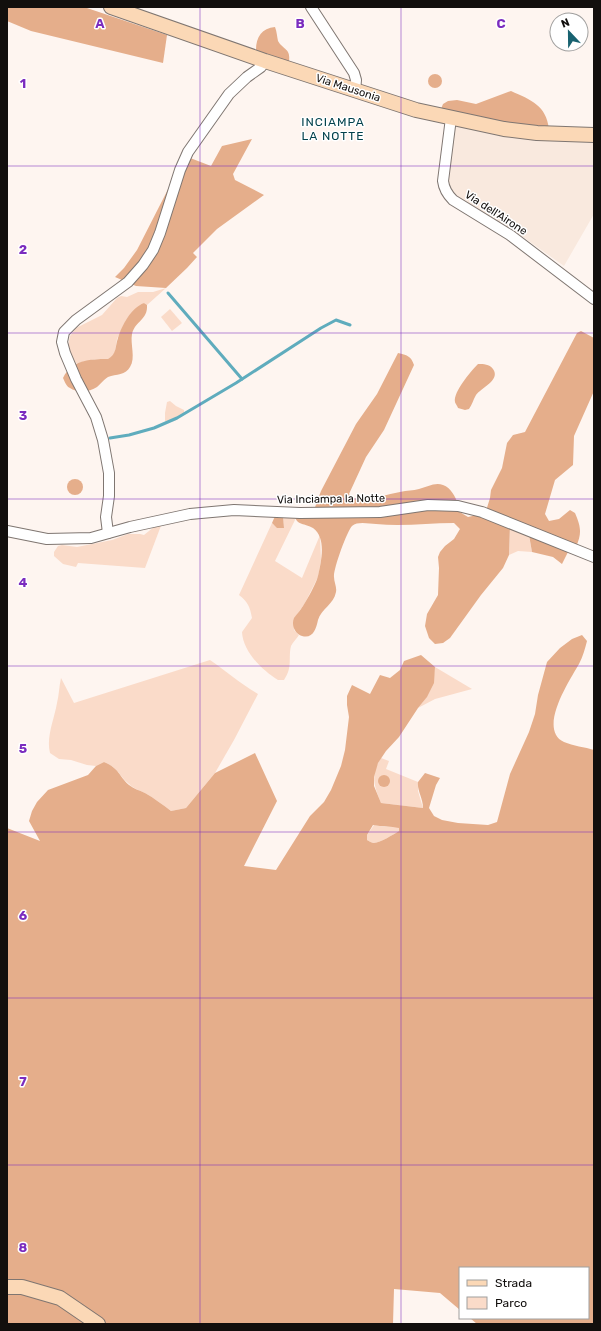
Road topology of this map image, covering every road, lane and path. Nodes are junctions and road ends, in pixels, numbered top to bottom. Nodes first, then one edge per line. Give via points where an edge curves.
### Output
1 (111, 7) edge
2 (311, 7) edge
3 (265, 61) junction
4 (355, 91) junction
5 (451, 118) junction
6 (594, 136) edge
7 (594, 299) edge
8 (7, 530) edge
9 (108, 533) junction
10 (594, 556) edge
11 (7, 1287) edge
12 (98, 1324) edge

1 - 3 main road, Via Mausonia
2 - 4 street via 355,74
3 - 4 main road, Via Mausonia
3 - 9 street via 229,94 188,152 160,234 143,265 128,282 76,320 64,332 62,342 65,354 96,418 102,440 108,473
4 - 5 main road, Via Mausonia
5 - 6 main road, Via Mausonia via 504,129
5 - 7 street, Via dell'Airone via 443,181 448,195 510,235
8 - 9 street, Via Inciampa la Notte via 47,539 91,538
9 - 10 street, Via Inciampa la Notte via 190,514 234,510 300,513 380,512 428,505 458,506 482,512
11 - 12 main road via 22,1287 60,1298

